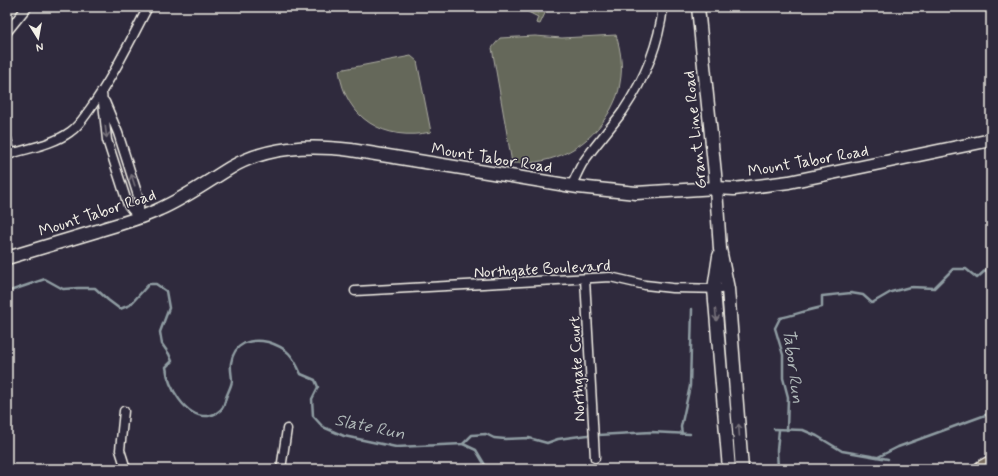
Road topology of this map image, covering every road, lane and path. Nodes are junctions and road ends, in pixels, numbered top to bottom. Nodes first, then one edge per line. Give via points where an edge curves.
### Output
1 (27, 7) edge
2 (148, 7) edge
3 (663, 7) edge
4 (698, 7) edge
5 (7, 32) edge
6 (102, 93) junction
7 (7, 139) edge
8 (991, 140) edge
9 (9, 154) edge
10 (571, 186) junction
11 (716, 188) junction
12 (139, 218) junction
13 (720, 249) junction
14 (7, 258) edge
15 (585, 279) junction
16 (714, 289) junction
17 (728, 289) junction
18 (355, 291) dead end
19 (124, 411) dead end
20 (287, 429) dead end
21 (595, 458) dead end
22 (991, 464) edge
23 (126, 469) edge
24 (281, 469) edge
25 (729, 469) edge
26 (742, 469) edge
27 (982, 469) edge

1 - 5 street
2 - 6 street
3 - 10 street via 656,46 641,79 622,111 581,166
4 - 11 street, Grant Line Road
6 - 9 street via 70,132 46,144
12 -> 6 street via 139,199
6 -> 12 street via 107,140 128,205
7 - 9 street
8 - 11 street, Mount Tabor Road via 789,182 734,189
10 - 11 street, Mount Tabor Road via 636,193
10 - 12 street, Mount Tabor Road via 351,150 301,147 274,151 245,160 175,202
11 - 13 street, Grant Line Road
12 - 14 street, Mount Tabor Road
13 - 16 street, Grant Line Road
13 - 17 street, Grant Line Road
15 - 16 street, Northgate Boulevard via 610,277 645,286
15 - 18 street, Northgate Boulevard
15 - 21 street, Northgate Court
16 - 17 street, Northgate Boulevard
16 -> 25 street, Grant Line Road
26 -> 17 street, Grant Line Road
19 - 23 street via 120,450
20 - 24 street
22 - 27 highway

